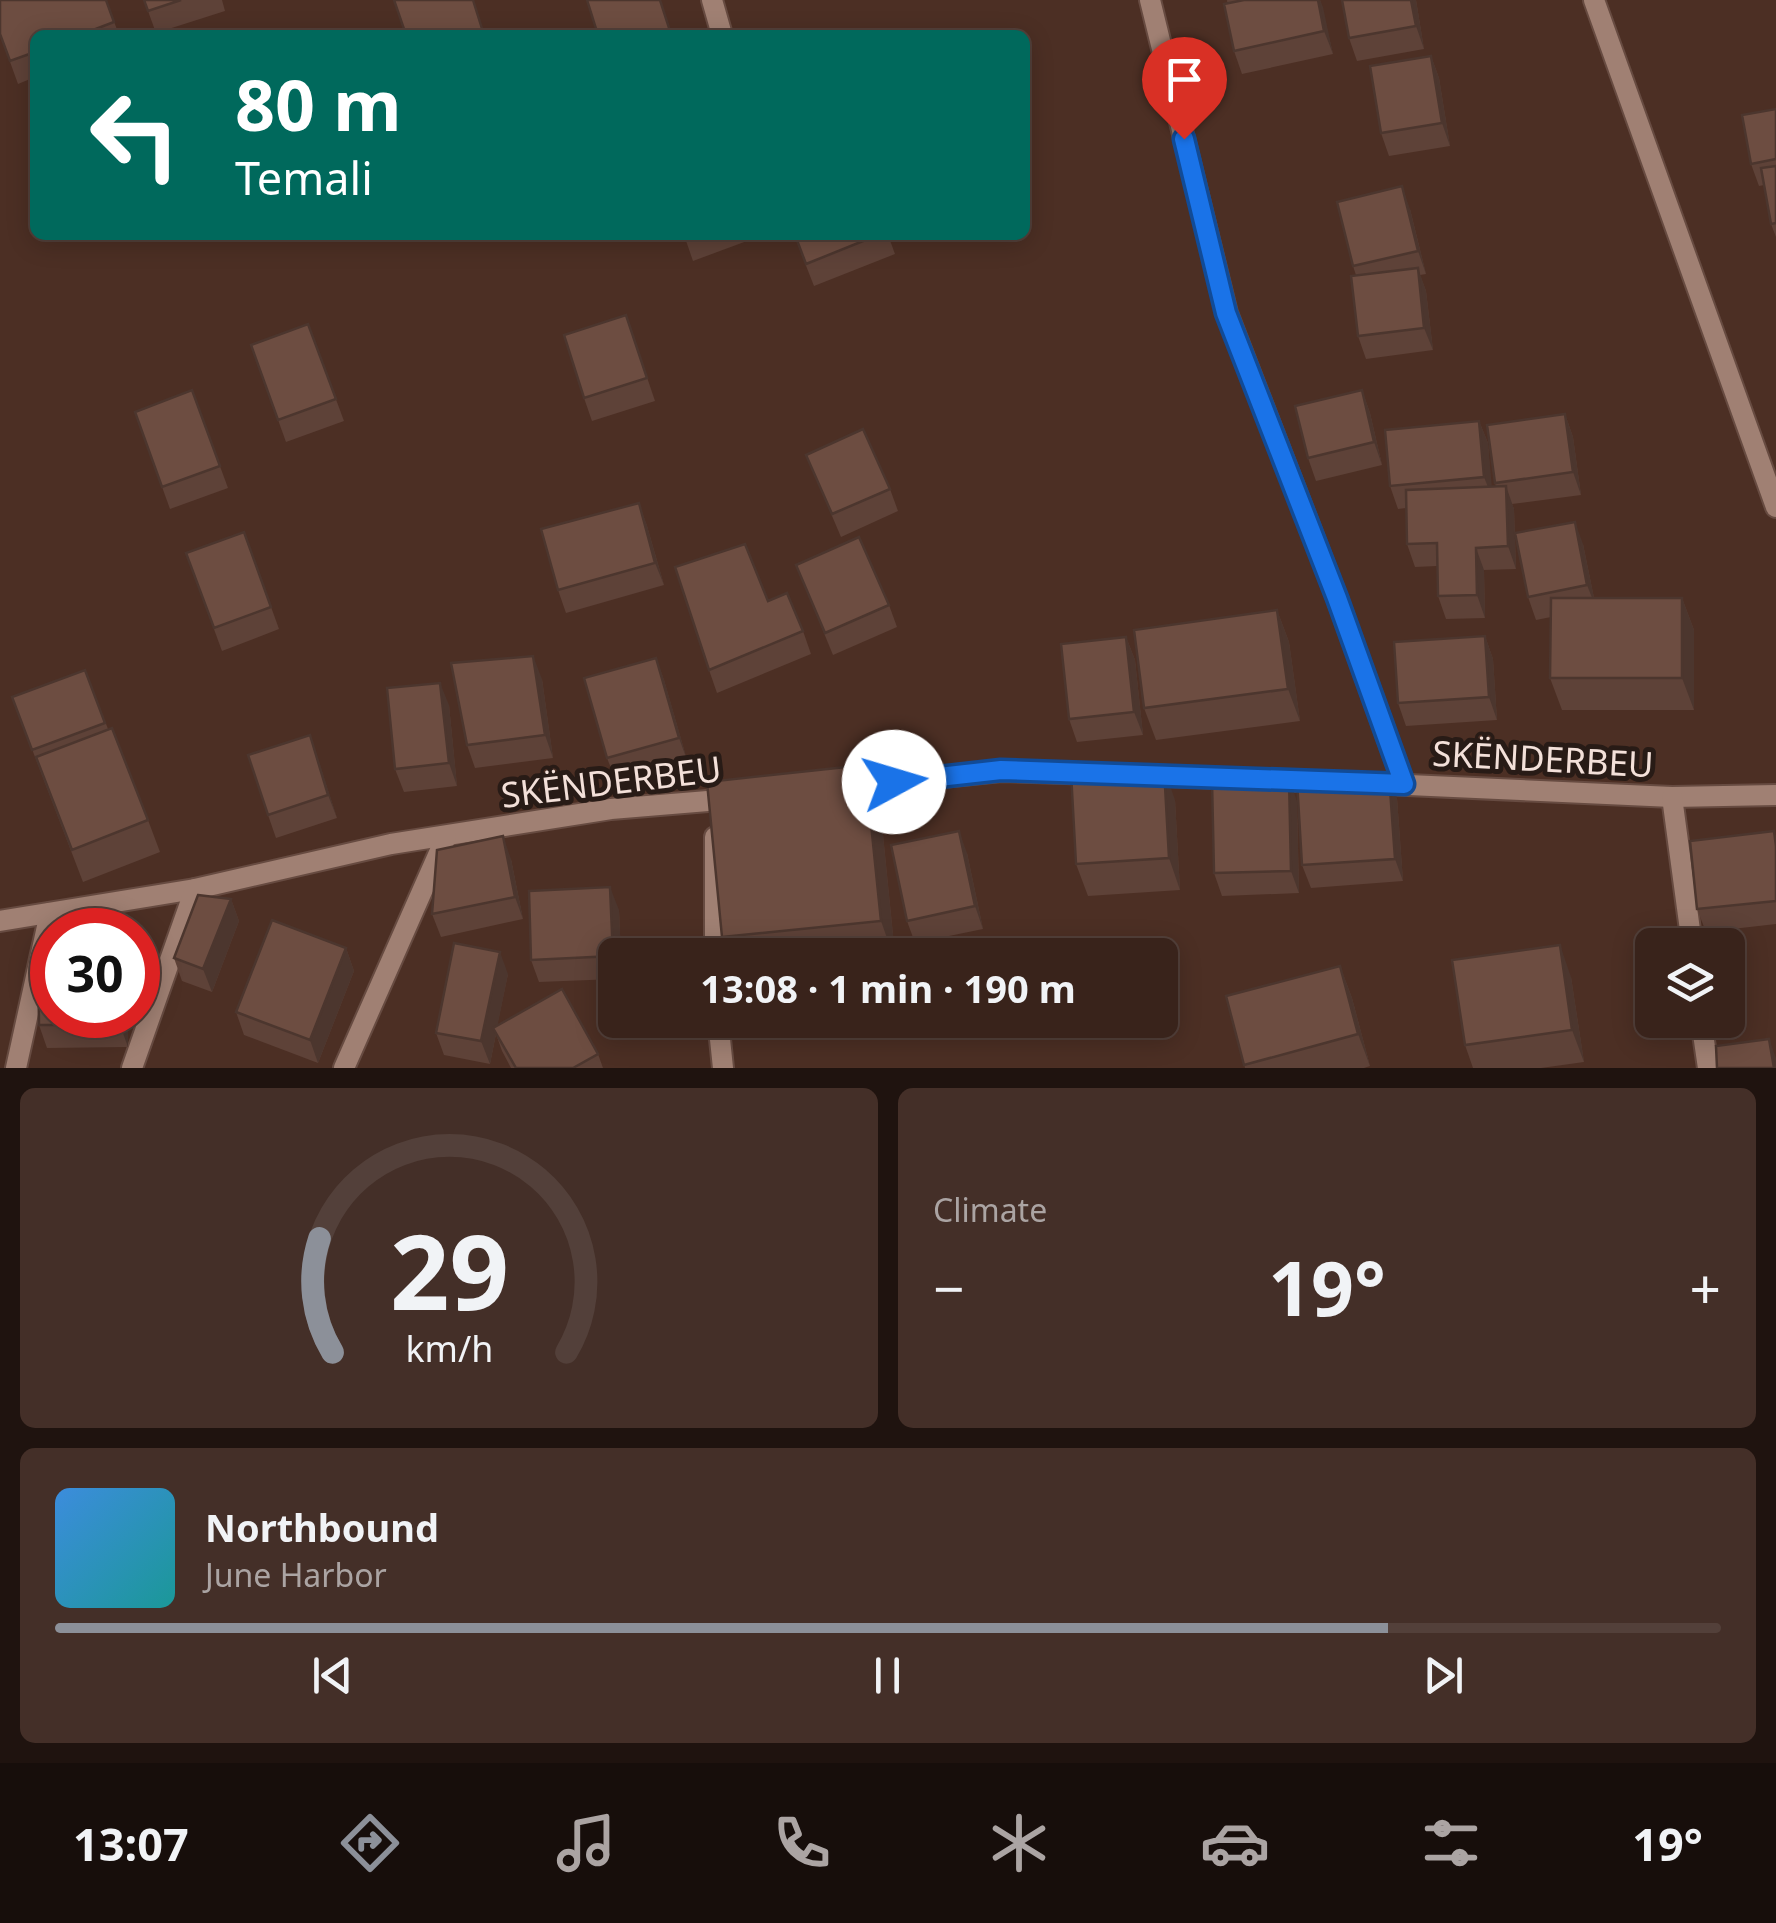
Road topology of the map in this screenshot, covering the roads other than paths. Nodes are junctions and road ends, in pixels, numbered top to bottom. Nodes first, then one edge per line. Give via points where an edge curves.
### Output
1 (712, 0) edge
2 (1150, 0) edge
3 (1594, 0) edge
4 (721, 30) edge
5 (1776, 507) edge
6 (1404, 784) junction
7 (829, 788) edge
8 (1776, 794) edge
9 (753, 796) edge
10 (1672, 797) junction
11 (715, 800) junction
12 (447, 835) junction
13 (196, 889) junction
14 (80, 908) edge
15 (30, 916) edge
16 (0, 921) edge
17 (1690, 928) edge
18 (715, 938) edge
19 (30, 1004) edge
20 (720, 1038) edge
21 (1704, 1038) edge
22 (16, 1068) edge
23 (132, 1068) edge
24 (344, 1068) edge
25 (723, 1068) edge
26 (1708, 1068) edge

1 - 4 street
2 - 6 street via 1226,313
3 - 5 street
6 - 7 street, SKËNDERBEU via 1001,770
6 - 10 street, SKËNDERBEU
8 - 10 street, SKËNDERBEU
9 - 11 street, SKËNDERBEU
10 - 17 street
11 - 12 street, SKËNDERBEU
11 - 18 street
12 - 13 street, SKËNDERBEU
12 - 24 street
13 - 14 street, SKËNDERBEU
13 - 23 street
15 - 16 street, SKËNDERBEU
19 - 22 street
20 - 25 street
21 - 26 street

